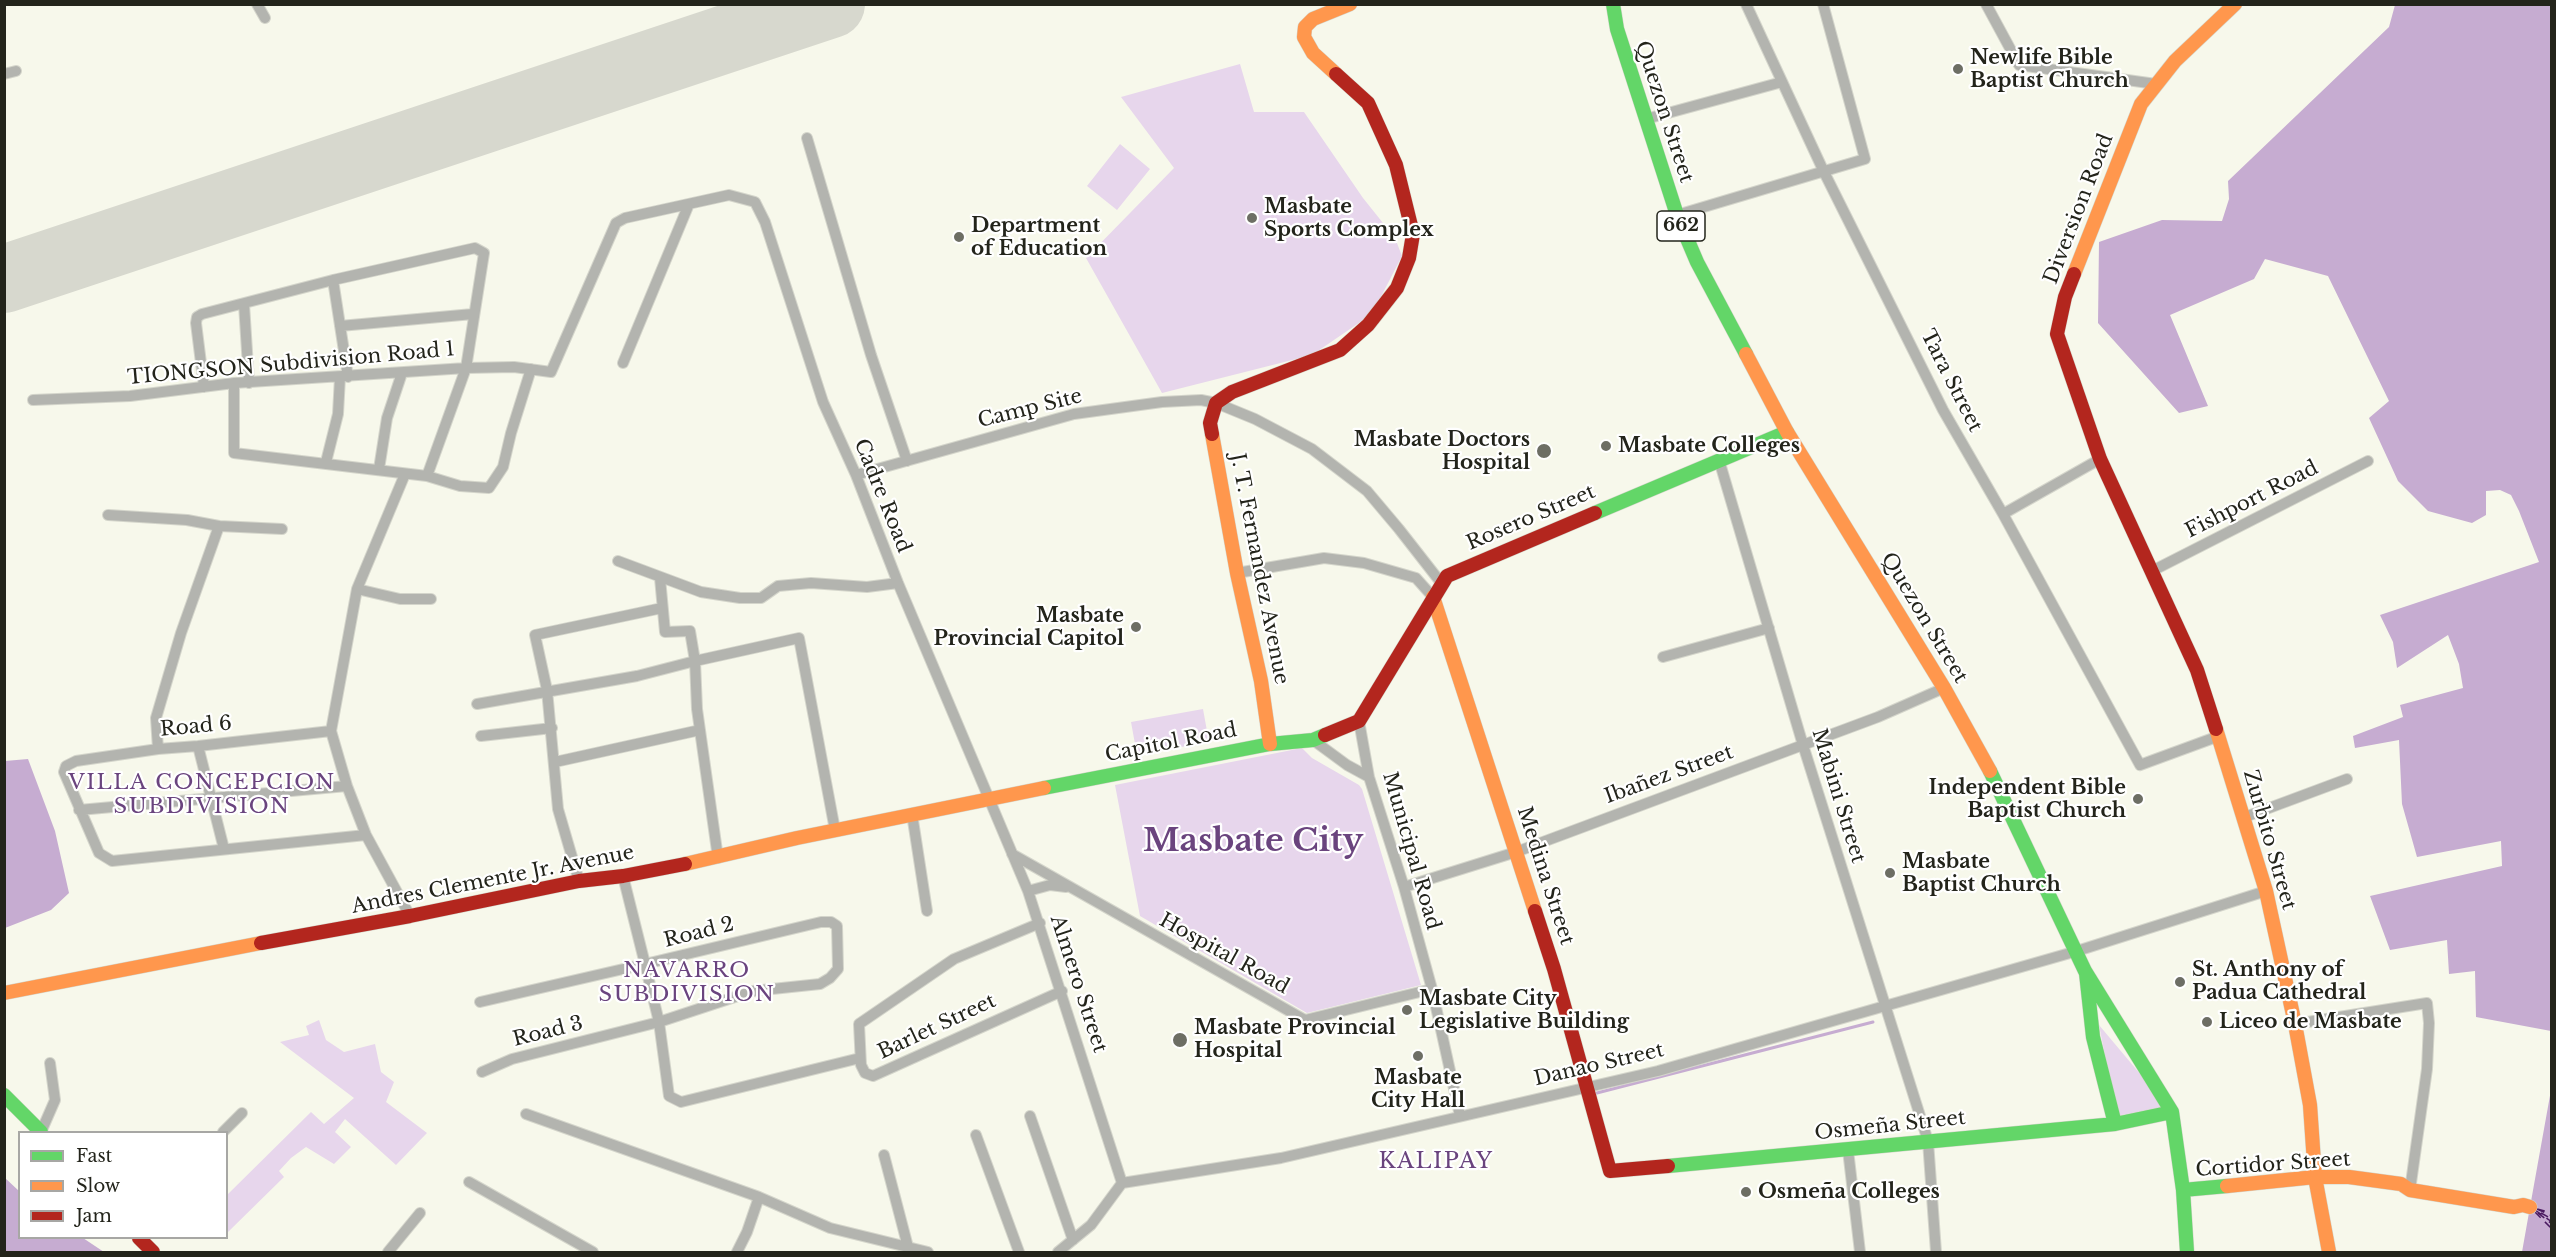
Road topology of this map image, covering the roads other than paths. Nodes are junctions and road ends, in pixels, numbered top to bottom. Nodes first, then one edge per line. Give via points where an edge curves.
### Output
1 (256, 4) edge
2 (1350, 4) edge
3 (1612, 4) edge
4 (1746, 4) edge
5 (1823, 4) edge
6 (1986, 4) edge
7 (2235, 4) edge
8 (265, 18) dead end
9 (16, 71) dead end
10 (4, 74) edge
11 (1782, 82) junction
12 (2156, 84) junction
13 (1646, 119) junction
14 (807, 138) dead end
15 (1824, 172) junction
16 (689, 204) junction
17 (1677, 215) junction
18 (333, 280) junction
19 (243, 304) junction
20 (473, 314) junction
21 (340, 326) junction
22 (623, 363) dead end
23 (466, 368) junction
24 (531, 369) junction
25 (402, 373) junction
26 (344, 377) junction
27 (234, 383) junction
28 (249, 383) junction
29 (204, 387) junction
30 (33, 400) dead end
31 (1216, 403) junction
32 (1787, 432) junction
33 (2100, 459) junction
34 (1719, 460) junction
35 (907, 461) junction
36 (2368, 461) dead end
37 (326, 462) junction
38 (379, 469) junction
39 (405, 474) junction
40 (856, 475) junction
41 (427, 476) junction
42 (2003, 514) junction
43 (108, 515) dead end
44 (219, 526) junction
45 (282, 529) dead end
46 (618, 561) dead end
47 (1429, 568) junction
48 (2152, 571) junction
49 (1237, 573) junction
50 (660, 578) junction
51 (1416, 578) junction
52 (898, 583) junction
53 (1442, 584) junction
54 (357, 589) junction
55 (1433, 597) junction
56 (431, 599) dead end
57 (662, 608) junction
58 (1769, 628) junction
59 (1663, 657) dead end
60 (694, 661) junction
61 (1944, 688) junction
62 (547, 690) junction
63 (477, 704) dead end
64 (1359, 721) junction
65 (552, 728) junction
66 (332, 730) junction
67 (700, 730) junction
68 (481, 736) dead end
69 (2218, 736) junction
70 (1313, 740) junction
71 (1270, 744) junction
72 (1803, 745) junction
73 (198, 746) junction
74 (158, 748) junction
75 (555, 762) junction
76 (1369, 777) junction
77 (2347, 779) dead end
78 (347, 786) junction
79 (211, 799) junction
80 (988, 799) junction
81 (79, 810) junction
82 (912, 814) junction
83 (2245, 817) junction
84 (836, 830) junction
85 (366, 835) junction
86 (224, 849) junction
87 (1516, 852) junction
88 (1012, 854) junction
89 (718, 858) junction
90 (623, 876) junction
91 (579, 881) junction
92 (1404, 886) junction
93 (1072, 888) junction
94 (1028, 891) junction
95 (2266, 891) junction
96 (927, 911) dead end
97 (410, 916) junction
98 (821, 921) joint
99 (1040, 923) junction
100 (2077, 951) junction
101 (645, 964) junction
102 (2085, 971) junction
103 (1432, 989) junction
104 (1062, 990) junction
105 (4, 993) edge
106 (480, 1002) dead end
107 (1885, 1007) junction
108 (659, 1022) junction
109 (2295, 1024) junction
110 (860, 1059) junction
111 (50, 1063) dead end
112 (482, 1072) dead end
113 (1586, 1086) junction
114 (4, 1095) edge
115 (2172, 1112) junction
116 (242, 1113) dead end
117 (526, 1114) dead end
118 (1030, 1116) dead end
119 (1460, 1116) junction
120 (2115, 1124) junction
121 (40, 1131) edge
122 (41, 1131) edge
123 (225, 1131) edge
124 (976, 1135) dead end
125 (1928, 1141) junction
126 (1848, 1150) junction
127 (884, 1155) dead end
128 (1610, 1170) joint
129 (2314, 1177) junction
130 (469, 1182) dead end
131 (1122, 1184) junction
132 (2408, 1185) junction
133 (2183, 1190) junction
134 (759, 1197) junction
135 (2523, 1203) dead end
136 (420, 1214) dead end
137 (140, 1239) edge
138 (1073, 1240) junction
139 (908, 1247) junction
140 (153, 1252) edge
141 (388, 1252) edge
142 (593, 1252) edge
143 (737, 1252) edge
144 (928, 1252) edge
145 (1019, 1252) edge
146 (1058, 1252) edge
147 (1860, 1252) edge
148 (1936, 1252) edge
149 (2187, 1252) edge
150 (2329, 1252) edge

1 - 8 street
2 - 31 main road via 1313,19 1305,27 1304,38 1313,53 1368,103 1396,165 1406,199 1413,234 1409,258 1397,288 1368,325 1340,350 1232,392
3 - 13 main road, Quezon Street / 662
4 - 11 street, Tara Street
5 - 15 street via 1866,159
6 - 12 street via 2019,65
7 - 12 main road, Diversion Road
9 - 10 street
11 - 13 street
11 - 15 street, Tara Street
12 - 33 main road, Diversion Road via 2141,104 2065,297 2057,327 2060,347
13 - 17 main road, Quezon Street / 662
14 - 35 street via 857,310
15 - 17 street
15 - 42 street, Tara Street via 1943,410
16 - 22 street
16 - 24 street, TIONGSON Subdivision Road 1 via 616,223 551,372
16 - 40 street, Cadre Road via 729,195 755,202 765,222 823,402
17 - 32 main road, Quezon Street / 662 via 1697,262
18 - 19 street
18 - 20 street via 480,249 483,253
18 - 21 street
19 - 28 street
19 - 29 street via 197,316
20 - 21 street
20 - 23 street
21 - 26 street
23 - 24 street, TIONGSON Subdivision Road 1
23 - 25 street, TIONGSON Subdivision Road 1
23 - 41 street
24 - 41 street via 502,467 489,488 460,486
25 - 26 street, TIONGSON Subdivision Road 1
25 - 38 street via 387,418
26 - 28 street, TIONGSON Subdivision Road 1
26 - 37 street
27 - 28 street, TIONGSON Subdivision Road 1
27 - 29 street, TIONGSON Subdivision Road 1
27 - 37 street via 234,453
29 - 30 street, TIONGSON Subdivision Road 1 via 130,396
31 - 35 street, Camp Site via 1162,402 1074,414
31 - 47 street, Camp Site via 1312,449 1367,491
31 - 49 main road, J. T. Fernandez Avenue via 1210,423
32 - 34 main road, Rosero Street
32 - 61 main road, Quezon Street
33 - 42 street
33 - 48 main road, Zurbito Street
34 - 53 main road, Rosero Street via 1463,568 1447,576
34 - 58 street, Mabini Street
35 - 40 street, Camp Site
36 - 48 street, Fishport Road
37 - 38 street
38 - 39 street
39 - 41 street
39 - 54 street
40 - 52 street, Cadre Road
42 - 69 street, Tara Street via 2140,765
43 - 44 street
44 - 45 street
44 - 74 street via 156,718
46 - 50 street
47 - 51 street
47 - 53 street, Camp Site
48 - 69 main road, Zurbito Street via 2198,670
49 - 51 street via 1324,558 1364,563
49 - 71 main road, J. T. Fernandez Avenue via 1261,681
50 - 52 street via 701,592 740,598 761,598 778,586 811,583 867,587
50 - 57 street
51 - 55 street
52 - 80 street, Cadre Road
53 - 55 main road, Rosero Street
54 - 56 street via 400,599
54 - 66 street
55 - 64 main road, Rosero Street
55 - 87 main road, Medina Street
57 - 60 street via 665,632 690,631
57 - 62 street via 535,635
58 - 59 street
58 - 72 street, Mabini Street
60 - 62 street via 637,676
60 - 67 street
60 - 84 street via 799,638
61 - 72 street, Ibañez Street
61 - 100 main road, Quezon Street via 2003,794
62 - 63 street
62 - 65 street
64 - 70 main road, Capitol Road
64 - 76 street, Municipal Road
65 - 68 street
65 - 75 street
66 - 73 street, Road 6
66 - 78 street
67 - 75 street
67 - 89 street
69 - 83 main road, Zurbito Street
70 - 71 main road, Capitol Road
70 - 76 street
71 - 80 main road, Capitol Road
72 - 87 street, Ibañez Street
72 - 107 street, Mabini Street
73 - 74 street, Road 6
73 - 79 street
74 - 81 street, Road 6 via 66,766 64,772
75 - 91 street via 558,809
76 - 92 street, Municipal Road
77 - 83 street
78 - 79 street
78 - 85 street
79 - 81 street
79 - 86 street
80 - 82 main road, Andres Clemente Jr. Avenue
80 - 88 street, Almero Street
81 - 86 street via 99,853 112,861
82 - 84 main road, Andres Clemente Jr. Avenue
82 - 96 street
83 - 95 main road, Zurbito Street
84 - 89 main road, Andres Clemente Jr. Avenue
85 - 86 street
85 - 97 street
87 - 92 street, Ibañez Street
87 - 113 main road, Medina Street
88 - 93 street, Hospital Road
88 - 94 street, Almero Street
89 - 90 main road, Andres Clemente Jr. Avenue
90 - 91 main road, Andres Clemente Jr. Avenue
90 - 101 street
91 - 97 main road, Andres Clemente Jr. Avenue
92 - 103 street, Municipal Road
93 - 94 street via 1050,885
93 - 103 street, Hospital Road via 1305,1020
94 - 99 street, Almero Street
95 - 100 street, Danao Street
95 - 109 main road, Zurbito Street
97 - 105 main road, Andres Clemente Jr. Avenue
98 - 101 street, Road 2
98 - 108 street, Road 3 via 837,927 838,969 830,978 820,984 753,991
99 - 104 street, Almero Street
99 - 110 street, Barlet Street via 954,959 859,1024
100 - 102 main road, Quezon Street
100 - 107 street, Danao Street
101 - 106 street, Road 2
101 - 108 street
102 - 115 main road, Quezon Street
102 - 120 main road via 2093,1037
103 - 119 street, Municipal Road
104 - 110 street, Barlet Street via 873,1076 865,1073
104 - 131 street, Almero Street
107 - 113 street, Danao Street via 1658,1071
107 - 125 street, Mabini Street
108 - 110 street via 669,1096 681,1102
108 - 112 street, Road 3 via 512,1059
109 - 129 main road, Zurbito Street via 2310,1105
109 - 132 street via 2427,1003 2427,1069
111 - 122 street via 55,1100
113 - 119 street, Danao Street
113 - 128 main road, Medina Street
114 - 121 main road
115 - 120 main road, Osmeña Street
115 - 133 main road, Quezon Street
116 - 123 street
117 - 134 street
118 - 138 street
119 - 131 street, Danao Street via 1281,1158
120 - 125 main road, Osmeña Street
124 - 145 street
125 - 126 main road, Osmeña Street
125 - 148 street, Mabini Street
126 - 128 main road, Osmeña Street
126 - 147 street
127 - 139 street
129 - 132 main road, Cortidor Street
129 - 133 main road, Cortidor Street
129 - 150 main road, Zurbito Street
130 - 142 street
131 - 138 street via 1091,1225
132 - 135 main road, Cortidor Street
133 - 149 main road, Quezon Street
134 - 139 street via 830,1227
134 - 143 street
136 - 141 street
137 - 140 main road
138 - 146 street
139 - 144 street

